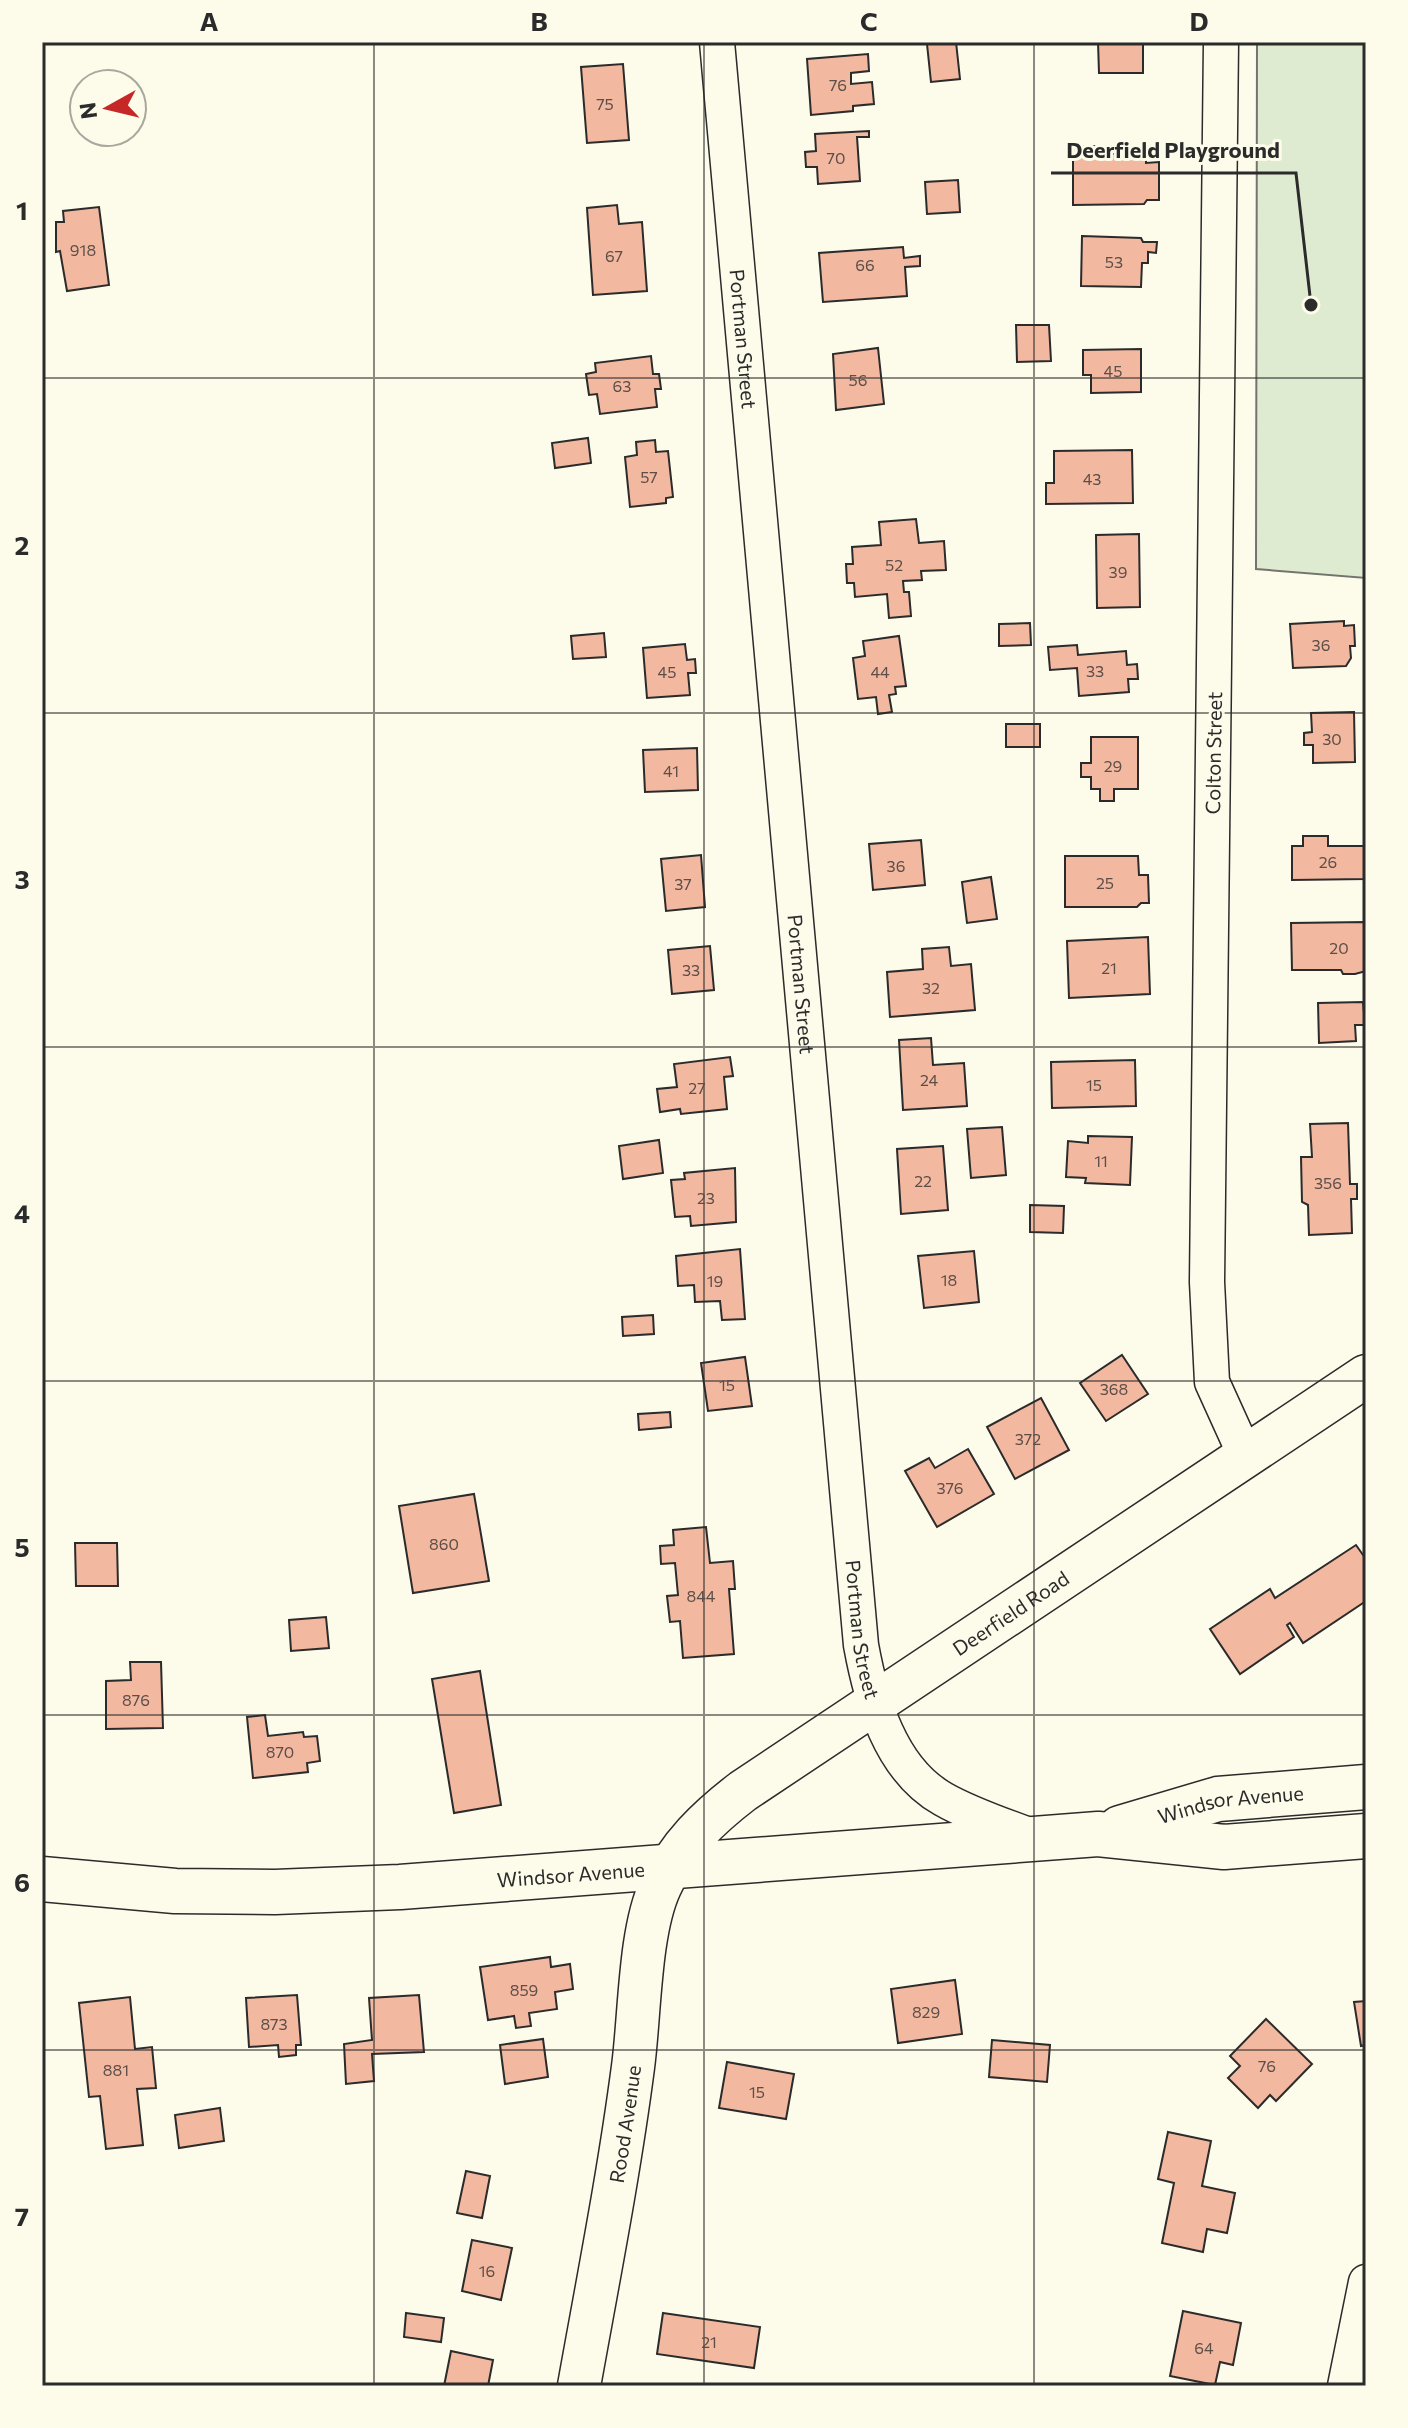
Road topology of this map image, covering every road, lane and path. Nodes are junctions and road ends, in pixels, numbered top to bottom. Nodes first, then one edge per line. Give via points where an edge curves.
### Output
1 (717, 42) edge
2 (1221, 42) edge
3 (1366, 1376) edge
4 (1246, 1457) junction
5 (875, 1703) junction
6 (1366, 1787) edge
7 (1098, 1834) junction
8 (1366, 1836) edge
9 (1039, 1839) junction
10 (671, 1866) junction
11 (42, 1879) edge
12 (1366, 2282) edge
13 (579, 2386) edge
14 (1345, 2386) edge

1 - 5 street, Portman Street via 858,1616
2 - 4 street, Colton Street via 1207,1282 1212,1382
3 - 4 street, Deerfield Road
4 - 5 street, Deerfield Road
5 - 9 street, Portman Street via 893,1744 923,1784 949,1802
5 - 10 street, Deerfield Road via 727,1803
6 - 7 main road, Windsor Avenue via 1218,1799
7 - 8 main road, Windsor Avenue via 1224,1847
7 - 9 main road, Windsor Avenue
9 - 10 main road, Windsor Avenue
10 - 11 main road, Windsor Avenue via 275,1892 175,1891
10 - 13 street, Rood Avenue via 649,1925 629,2099
12 - 14 street

